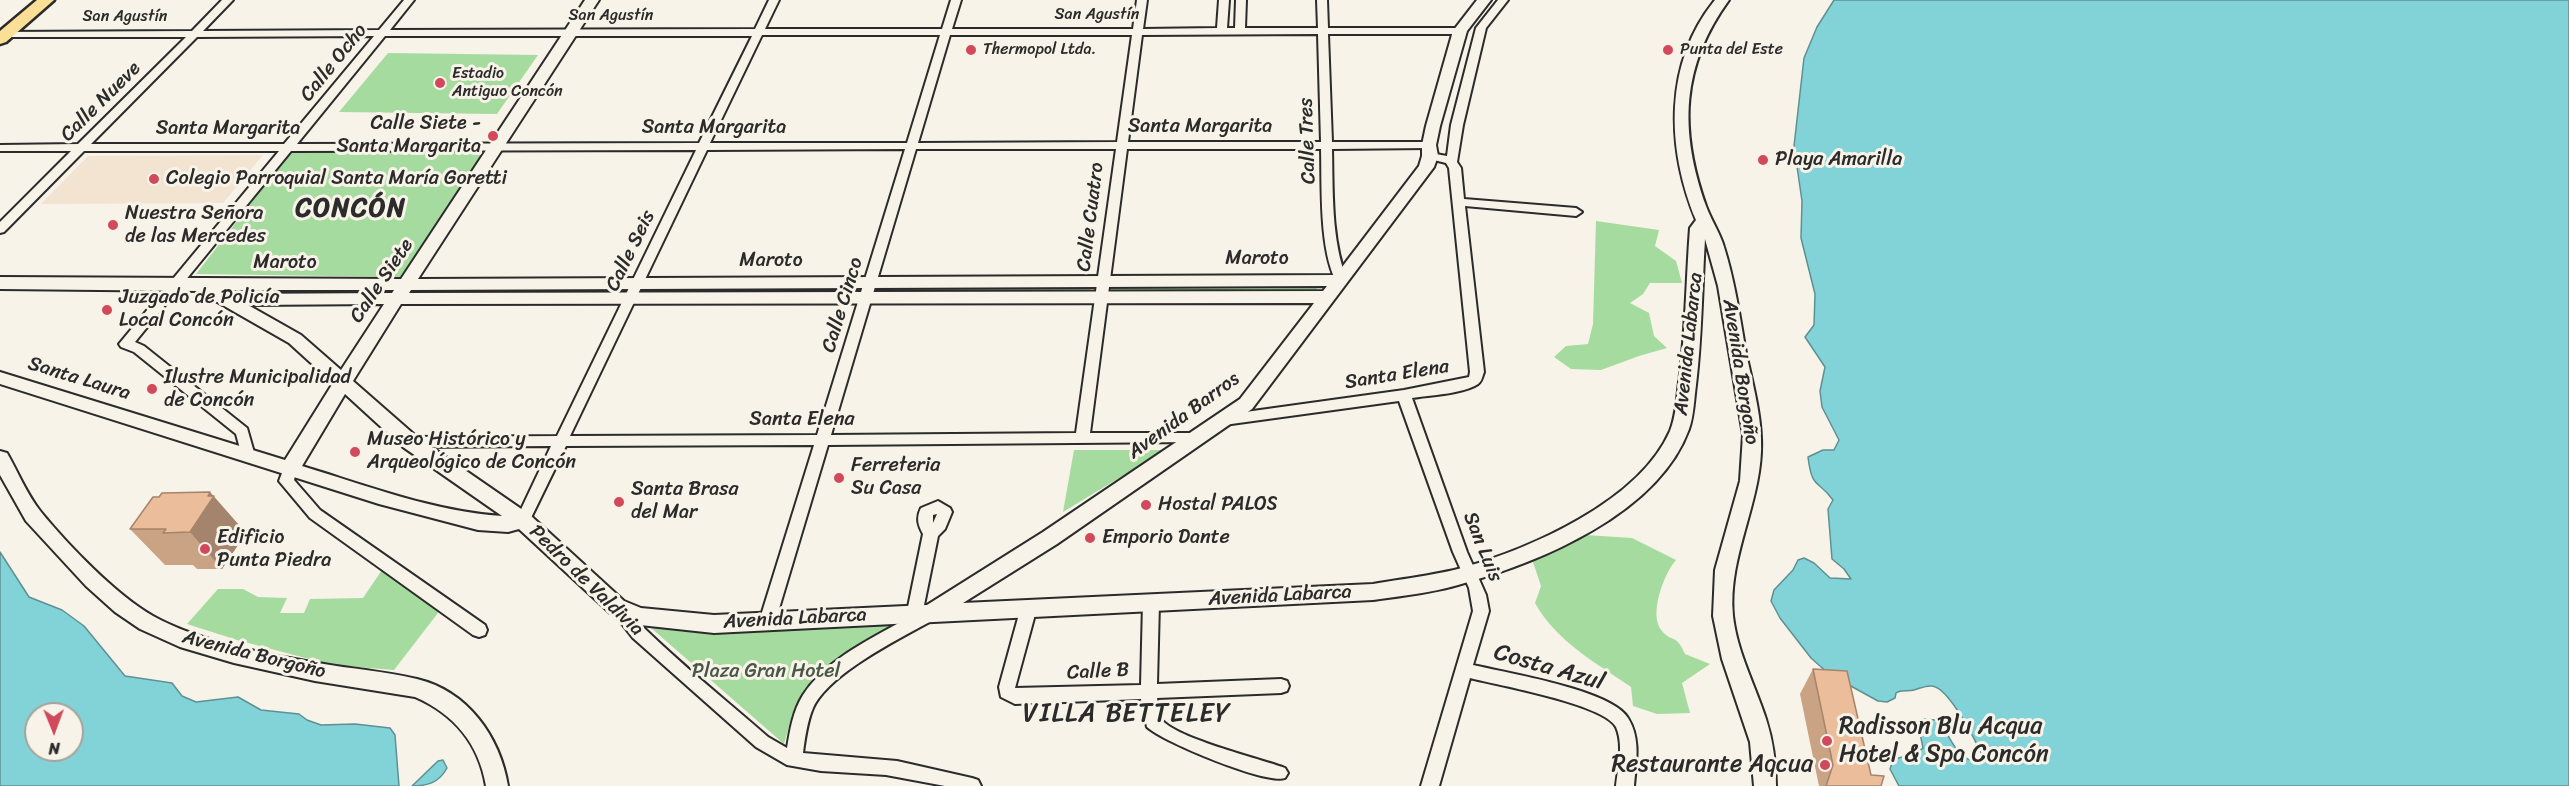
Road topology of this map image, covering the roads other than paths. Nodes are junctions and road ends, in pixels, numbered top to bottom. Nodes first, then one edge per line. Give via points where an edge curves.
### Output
1 (46, 0) edge
2 (228, 0) edge
3 (409, 0) edge
4 (592, 0) edge
5 (774, 0) edge
6 (957, 0) edge
7 (1142, 0) edge
8 (1224, 0) edge
9 (1241, 0) edge
10 (1322, 0) edge
11 (1484, 0) edge
12 (1503, 0) edge
13 (1722, 0) edge
14 (1460, 31) junction
15 (947, 32) junction
16 (1138, 32) junction
17 (1222, 32) junction
18 (1240, 32) junction
19 (1323, 32) junction
20 (381, 33) junction
21 (571, 33) junction
22 (758, 33) junction
23 (194, 34) junction
24 (2, 36) edge
25 (1120, 145) junction
26 (1326, 145) junction
27 (703, 146) junction
28 (912, 146) junction
29 (81, 147) junction
30 (288, 147) junction
31 (497, 147) junction
32 (0, 148) edge
33 (1429, 150) junction
34 (1452, 161) junction
35 (1458, 202) junction
36 (1576, 212) dead end
37 (1703, 221) junction
38 (0, 229) edge
39 (1341, 280) junction
40 (0, 283) edge
41 (408, 283) junction
42 (175, 284) junction
43 (201, 285) junction
44 (1102, 289) junction
45 (634, 290) junction
46 (868, 290) junction
47 (1326, 297) junction
48 (229, 299) junction
49 (396, 299) junction
50 (0, 378) edge
51 (343, 381) junction
52 (1404, 395) junction
53 (1224, 420) junction
54 (1193, 438) junction
55 (1082, 439) junction
56 (823, 440) junction
57 (410, 442) junction
58 (561, 442) junction
59 (248, 456) junction
60 (0, 458) edge
61 (290, 469) junction
62 (523, 520) junction
63 (931, 532) dead end
64 (1471, 573) junction
65 (1151, 603) junction
66 (617, 607) junction
67 (1029, 607) junction
68 (923, 612) junction
69 (767, 622) junction
70 (479, 630) dead end
71 (1466, 670) junction
72 (1281, 686) dead end
73 (1149, 690) junction
74 (793, 760) junction
75 (1279, 773) dead end
76 (497, 786) edge
77 (972, 786) edge
78 (1430, 786) edge
79 (1625, 786) edge
80 (1765, 786) edge

1 - 24 main road
2 - 23 street, Calle Nueve
3 - 20 street, Calle Ocho
4 - 21 street, Calle Siete
5 - 22 street, Calle Seis
6 - 15 street, Calle Cinco
7 - 16 street, Calle Cuatro
8 - 17 street
9 - 18 street
10 - 19 street, Calle Tres
11 - 14 street, Avenida Barros
12 - 34 street via 1481,28
13 - 37 street, Avenida Borgoño via 1704,26 1682,86 1686,153
14 - 19 street, San Agustín
14 - 33 street, Avenida Barros
15 - 16 street, San Agustín
15 - 22 street, San Agustín
15 - 28 street, Calle Cinco
16 - 17 street, San Agustín
16 - 25 street, Calle Cuatro
17 - 18 street, San Agustín
18 - 19 street, San Agustín
19 - 26 street, Calle Tres
20 - 21 street, San Agustín
20 - 23 street, San Agustín
20 - 30 street, Calle Ocho
21 - 22 street, San Agustín
21 - 31 street, Calle Siete
22 - 27 street, Calle Seis
23 - 24 street, San Agustín
23 - 29 street, Calle Nueve
25 - 26 street, Santa Margarita
25 - 28 street, Santa Margarita
25 - 44 street, Calle Cuatro
26 - 33 street, Santa Margarita
26 - 39 street, Calle Tres via 1334,263
27 - 28 street, Santa Margarita
27 - 31 street, Santa Margarita
27 - 45 street, Calle Seis
28 - 46 street, Calle Cinco
29 - 30 street, Santa Margarita
29 - 32 street, Santa Margarita
29 - 38 street, Calle Nueve
30 - 31 street, Santa Margarita
30 - 42 street, Calle Ocho
31 - 41 street, Calle Siete
33 - 34 street
33 - 39 street, Avenida Barros via 1426,167
34 - 35 street, Santa Elena
35 - 36 street
35 - 52 street, Santa Elena via 1477,376 1472,383
37 - 64 street, Avenida Labarca via 1698,228 1691,362 1683,417 1667,456 1644,484 1612,508 1542,545
37 - 80 street, Avenida Borgoño via 1710,230 1722,267 1752,435 1751,478 1727,558 1722,596 1727,638 1767,764
39 - 44 street, Maroto
39 - 47 street, Avenida Barros
40 - 42 street, Maroto
41 - 43 street, Maroto
41 - 45 street, Maroto
41 - 49 street, Calle Siete
42 - 43 street, Maroto
42 - 59 street, Calle Ocho via 126,344 139,349 242,432
43 - 48 street, Maroto
44 - 46 street, Maroto
44 - 47 street, Maroto
44 - 55 street, Calle Cuatro
45 - 46 street, Maroto
45 - 49 street, Maroto
45 - 58 street, Calle Seis
46 - 56 street, Calle Cinco
47 - 53 street, Avenida Barros via 1259,390
48 - 49 street, Maroto
48 - 51 street, Pedro de Valdivia via 295,339
49 - 51 street, Calle Siete
50 - 59 street, Santa Laura
51 - 57 street, Pedro de Valdivia
51 - 61 street, Calle Siete
52 - 53 street, Santa Elena
52 - 64 street, San Luis
53 - 54 street, Avenida Barros
54 - 55 street, Santa Elena
54 - 68 street, Avenida Barros via 1050,538
55 - 56 street, Santa Elena
56 - 58 street, Santa Elena
56 - 69 street, Calle Cinco
57 - 58 street, Santa Elena
57 - 62 street, Pedro de Valdivia
58 - 62 street, Calle Seis
59 - 61 street, Santa Laura
60 - 76 street, Avenida Borgoño via 33,516 122,606 147,622 196,643 304,670 432,693 472,726 488,750
61 - 62 street, Santa Laura via 478,522 508,524
61 - 70 street via 286,481 315,514
62 - 66 street, Pedro de Valdivia
63 - 68 street
64 - 65 street, Avenida Labarca via 1373,592
64 - 71 street, San Luis via 1480,611
65 - 67 street, Avenida Labarca
65 - 73 street
66 - 69 street, Avenida Labarca via 640,616 673,621
66 - 74 street, Pedro de Valdivia via 639,633 762,742
67 - 68 street, Avenida Labarca
67 - 73 street, Calle B via 1007,687 1010,695
68 - 69 street, Avenida Labarca
68 - 74 street, Avenida Barros via 820,686 808,701
71 - 78 street, San Luis
71 - 79 street, Costa Azul via 1583,699 1616,714 1629,743
72 - 73 street, Calle B
73 - 75 street via 1152,720 1161,730
74 - 77 street, Pedro de Valdivia via 897,769

